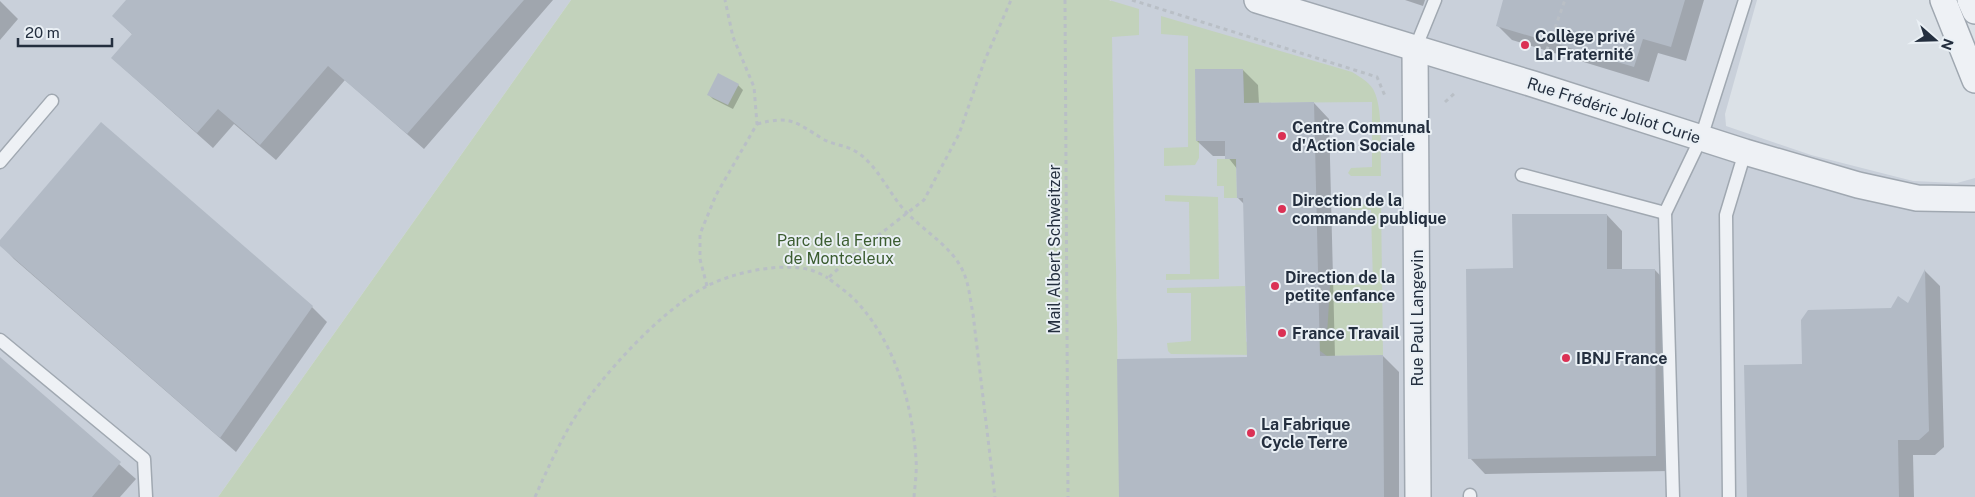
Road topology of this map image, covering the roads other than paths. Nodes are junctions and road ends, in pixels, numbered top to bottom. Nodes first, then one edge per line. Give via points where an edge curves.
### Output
1 (1257, 0) edge
2 (1435, 0) edge
3 (1745, 0) edge
4 (1943, 0) edge
5 (1970, 0) edge
6 (1975, 11) edge
7 (1415, 49) junction
8 (1975, 80) edge
9 (52, 101) dead end
10 (1701, 138) junction
11 (1745, 152) junction
12 (0, 162) edge
13 (1522, 175) dead end
14 (1975, 199) edge
15 (1665, 213) junction
16 (0, 340) edge
17 (146, 497) edge
18 (1418, 497) edge
19 (1673, 497) edge
20 (1729, 497) edge

1 - 7 street, Rue Frédéric Joliot Curie
2 - 7 lane
3 - 10 lane
4 - 8 street
5 - 6 street
7 - 10 street, Rue Frédéric Joliot Curie
7 - 18 street, Rue Paul Langevin
9 - 12 lane
10 - 11 street, Rue Frédéric Joliot Curie
10 - 15 lane
11 - 14 street, Rue Frédéric Joliot Curie via 1858,185 1917,198
11 - 20 lane via 1726,215
13 - 15 lane
15 - 19 lane
16 - 17 lane via 144,459

